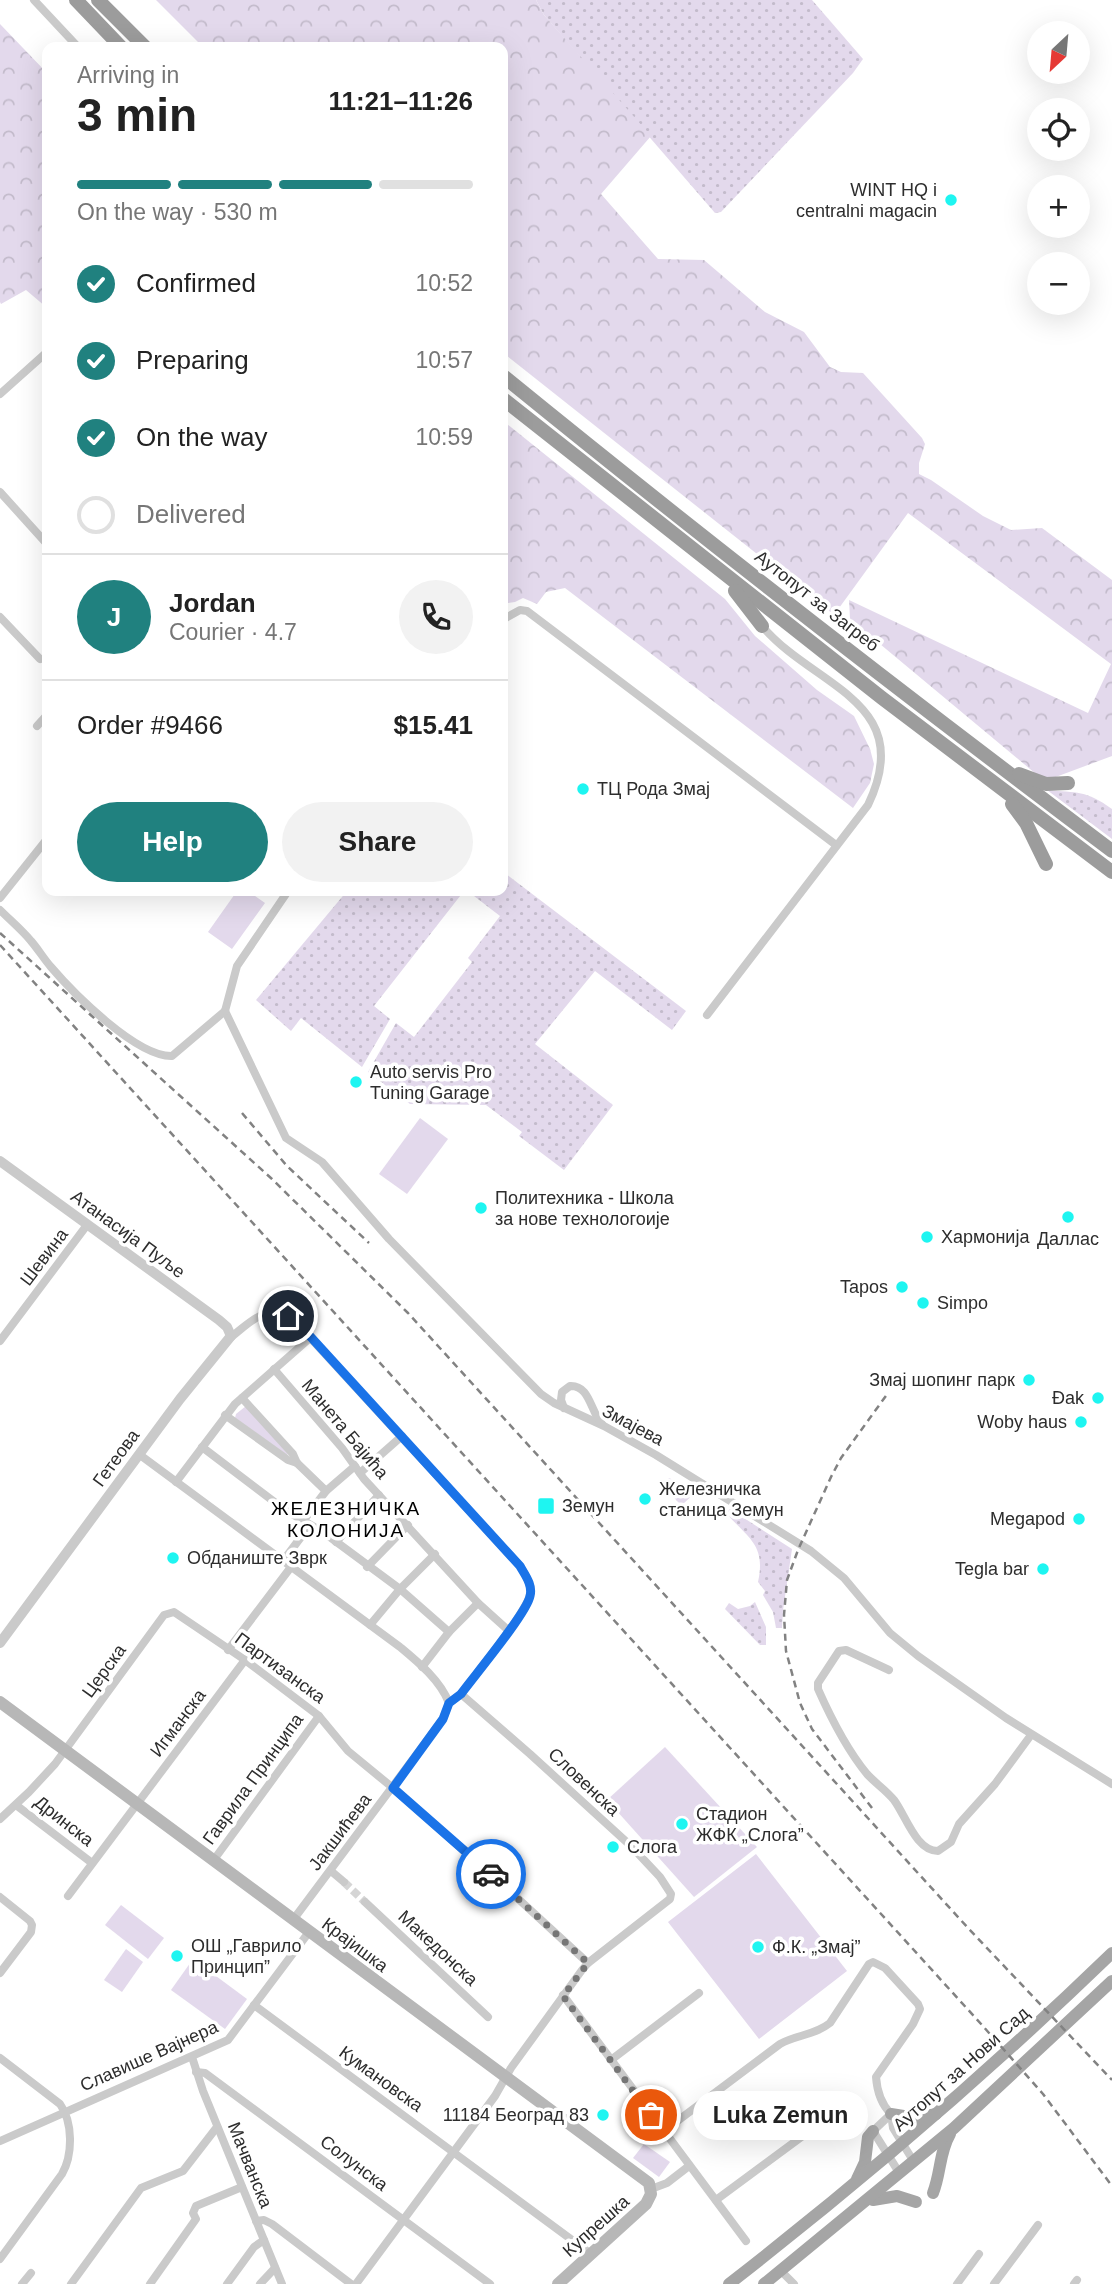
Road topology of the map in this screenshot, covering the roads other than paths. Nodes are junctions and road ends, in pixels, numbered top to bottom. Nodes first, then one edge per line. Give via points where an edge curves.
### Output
1 (34, 0) edge
2 (76, 0) edge
3 (98, 0) edge
4 (73, 42) edge
5 (116, 42) edge
6 (140, 42) edge
7 (42, 356) edge
8 (508, 380) edge
9 (0, 394) edge
10 (508, 403) edge
11 (0, 492) edge
12 (42, 538) edge
13 (719, 571) junction
14 (0, 617) edge
15 (508, 617) edge
16 (762, 626) joint
17 (40, 659) dead end
18 (42, 720) edge
19 (37, 726) dead end
20 (996, 764) junction
21 (1068, 783) dead end
22 (995, 785) junction
23 (42, 845) edge
24 (836, 845) junction
25 (1112, 851) edge
26 (1046, 864) dead end
27 (1112, 872) edge
28 (285, 896) edge
29 (0, 898) edge
30 (0, 910) edge
31 (225, 1011) junction
32 (707, 1016) dead end
33 (0, 1161) edge
34 (87, 1225) junction
35 (230, 1338) junction
36 (310, 1338) junction
37 (0, 1341) edge
38 (274, 1369) junction
39 (541, 1394) junction
40 (561, 1396) junction
41 (242, 1398) junction
42 (590, 1406) junction
43 (564, 1408) junction
44 (577, 1414) junction
45 (225, 1415) junction
46 (604, 1426) junction
47 (402, 1436) junction
48 (202, 1447) junction
49 (140, 1455) junction
50 (297, 1463) junction
51 (357, 1469) junction
52 (176, 1482) junction
53 (327, 1491) junction
54 (379, 1495) junction
55 (307, 1523) junction
56 (408, 1525) junction
57 (336, 1542) junction
58 (435, 1554) junction
59 (283, 1561) junction
60 (292, 1567) junction
61 (367, 1567) junction
62 (400, 1589) junction
63 (478, 1603) junction
64 (170, 1611) joint
65 (370, 1625) junction
66 (508, 1630) junction
67 (449, 1632) junction
68 (0, 1643) edge
69 (228, 1650) junction
70 (245, 1660) junction
71 (422, 1667) junction
72 (889, 1670) dead end
73 (461, 1694) junction
74 (0, 1702) edge
75 (449, 1703) junction
76 (319, 1716) junction
77 (1031, 1735) junction
78 (64, 1751) junction
79 (1112, 1784) edge
80 (393, 1788) junction
81 (16, 1805) junction
82 (137, 1805) junction
83 (0, 1819) edge
84 (213, 1861) junction
85 (92, 1863) junction
86 (331, 1871) junction
87 (344, 1882) tunnel mouth
88 (68, 1896) dead end
89 (0, 1898) edge
90 (365, 1902) tunnel mouth
91 (293, 1920) junction
92 (309, 1933) junction
93 (1112, 1953) edge
94 (588, 1963) junction
95 (0, 1973) edge
96 (1112, 1981) edge
97 (699, 1993) dead end
98 (563, 1996) junction
99 (254, 2005) junction
100 (488, 2017) dead end
101 (192, 2057) junction
102 (0, 2058) edge
103 (611, 2060) junction
104 (196, 2072) junction
105 (505, 2078) junction
106 (65, 2112) junction
107 (940, 2112) junction
108 (891, 2113) junction
109 (217, 2127) junction
110 (954, 2128) junction
111 (664, 2131) junction
112 (873, 2131) junction
113 (804, 2135) dead end
114 (0, 2141) edge
115 (903, 2145) junction
116 (453, 2152) junction
117 (889, 2157) junction
118 (914, 2162) junction
119 (689, 2166) junction
120 (900, 2174) junction
121 (242, 2187) junction
122 (651, 2189) junction
123 (850, 2189) junction
124 (933, 2193) dead end
125 (716, 2200) junction
126 (916, 2202) dead end
127 (866, 2203) junction
128 (402, 2219) junction
129 (256, 2221) junction
130 (1038, 2225) dead end
131 (264, 2240) junction
132 (746, 2241) dead end
133 (591, 2254) junction
134 (979, 2255) dead end
135 (0, 2259) edge
136 (275, 2268) junction
137 (781, 2271) junction
138 (31, 2273) dead end
139 (22, 2284) edge
140 (71, 2284) edge
141 (150, 2284) edge
142 (227, 2284) edge
143 (260, 2284) edge
144 (282, 2284) edge
145 (354, 2284) edge
146 (490, 2284) edge
147 (558, 2284) edge
148 (729, 2284) edge
149 (764, 2284) edge
150 (794, 2284) edge
151 (957, 2284) edge
152 (993, 2284) edge

1 - 4 street
2 - 5 highway
3 - 6 highway
7 - 9 street
8 - 20 highway, Аутопут за Загреб
10 - 13 highway, Аутопут за Загреб
11 - 12 street
13 - 16 highway
13 - 22 highway, Аутопут за Загреб
14 - 17 street
15 - 24 street via 523,610 539,620
16 - 24 street via 855,701 875,727 881,769 868,805
18 - 19 street
20 - 21 highway via 1037,782
20 - 25 highway, Аутопут за Загреб
22 - 26 highway via 1026,823
22 - 27 highway, Аутопут за Загреб
23 - 29 street
24 - 32 street
28 - 31 street via 237,966
30 - 31 street via 80,997 118,1031 148,1049 172,1056
31 - 39 street, Змајева via 286,1138 323,1162 435,1288
33 - 34 street, Атанасија Пуље
34 - 35 street, Атанасија Пуље via 219,1321
34 - 37 street, Шевина
35 - 36 street, Гетеова via 263,1313 276,1312 292,1319
35 - 49 street, Гетеова
36 - 38 street
36 - 47 street
38 - 41 street
38 - 51 street, Манета Бајића
39 - 40 street
39 - 43 street, Змајева
40 - 42 street via 565,1388 576,1386 585,1392
40 - 43 street
41 - 45 street
41 - 50 street
42 - 44 street
42 - 46 street
43 - 44 street, Змајева
44 - 46 street, Змајева
45 - 48 street
45 - 50 street
46 - 77 street, Змајева via 704,1483 820,1558 844,1578 898,1641
47 - 51 street
47 - 66 street, Јакшићева via 528,1580 531,1592 526,1606
48 - 52 street
48 - 55 street
49 - 52 street
49 - 68 street, Гетеова
50 - 53 street
51 - 53 street
51 - 54 street, Манета Бајића
52 - 59 street
53 - 55 street
54 - 56 street, Манета Бајића
54 - 57 street
55 - 57 street
55 - 59 street
56 - 58 street, Манета Бајића
56 - 61 street
57 - 61 street
58 - 62 street
58 - 63 street, Манета Бајића
59 - 60 street
60 - 65 street
60 - 69 street
61 - 62 street
62 - 65 street
62 - 67 street
63 - 66 street, Манета Бајића
63 - 67 street
64 - 69 street, Партизанска
64 - 78 street, Церска
65 - 71 street
66 - 73 street, Јакшићева
67 - 71 street
69 - 70 street, Партизанска
70 - 76 street, Партизанска
70 - 82 street, Игманска
71 - 75 street
72 - 77 street via 839,1651 818,1689 857,1760 893,1799 929,1850 939,1851 951,1842 959,1824
73 - 75 street, Јакшићева
73 - 94 street, Словенска via 631,1846 671,1894 668,1903
74 - 78 main road, Крајишка
75 - 80 street, Јакшићева via 443,1719
76 - 80 street, Партизанска via 348,1751
76 - 84 street, Гаврила Принципа
77 - 79 street, Змајева
78 - 81 street, Церска
78 - 82 main road, Крајишка
80 - 86 street, Јакшићева
80 - 94 street, Партизанска
81 - 83 street, Церска
81 - 85 street, Дринска
82 - 84 main road, Крајишка
82 - 85 street, Дринска
84 - 91 main road, Крајишка
85 - 88 street, Дринска
86 - 87 street
86 - 91 street, Јакшићева
89 - 95 street via 32,1926
90 - 100 street, Македонска
91 - 92 main road, Крајишка
92 - 99 street, Славише Вајнера
92 - 105 main road, Крајишка
93 - 107 main road, Аутопут за Нови Сад
94 - 98 street
96 - 110 main road
97 - 103 street
98 - 103 street
98 - 105 street
99 - 101 street, Славише Вајнера via 228,2040
99 - 116 street, Кумановска
101 - 104 street, Мачванска
101 - 106 street, Славише Вајнера
102 - 106 street
103 - 111 street
104 - 109 street, Мачванска
104 - 128 street, Солунска via 205,2073
105 - 116 street
105 - 122 main road, Крајишка via 649,2183
106 - 114 street, Славише Вајнера
106 - 135 street via 70,2143 66,2168
107 - 108 main road via 916,2118
107 - 115 main road, Аутопут за Нови Сад
108 - 111 street via 877,2090 876,2077 920,2008 885,1968 873,1962 821,2031 780,2044
108 - 112 street
108 - 115 street
109 - 121 street, Мачванска
109 - 140 street via 186,2169 141,2188
110 - 118 main road
110 - 124 main road via 941,2155
111 - 119 street
112 - 117 street
112 - 123 main road via 863,2167
113 - 125 street
115 - 117 main road, Аутопут за Нови Сад
115 - 118 street
116 - 128 street
116 - 133 street, Кумановска
117 - 120 street
117 - 123 main road, Аутопут за Нови Сад
118 - 120 main road
119 - 122 street
119 - 125 street
120 - 127 main road
121 - 129 street, Мачванска
121 - 141 street via 196,2206 196,2219
122 - 133 main road, Купрешка via 646,2204
123 - 148 main road, Аутопут за Нови Сад
125 - 132 street
126 - 127 main road via 888,2196
127 - 137 main road
128 - 145 street
128 - 146 street, Солунска
129 - 131 street, Мачванска
129 - 145 street via 272,2224
130 - 152 street
131 - 136 street, Мачванска
131 - 142 street
133 - 147 main road, Купрешка
134 - 151 street
136 - 143 street
136 - 144 street, Мачванска
137 - 149 main road
137 - 150 street
138 - 139 street

